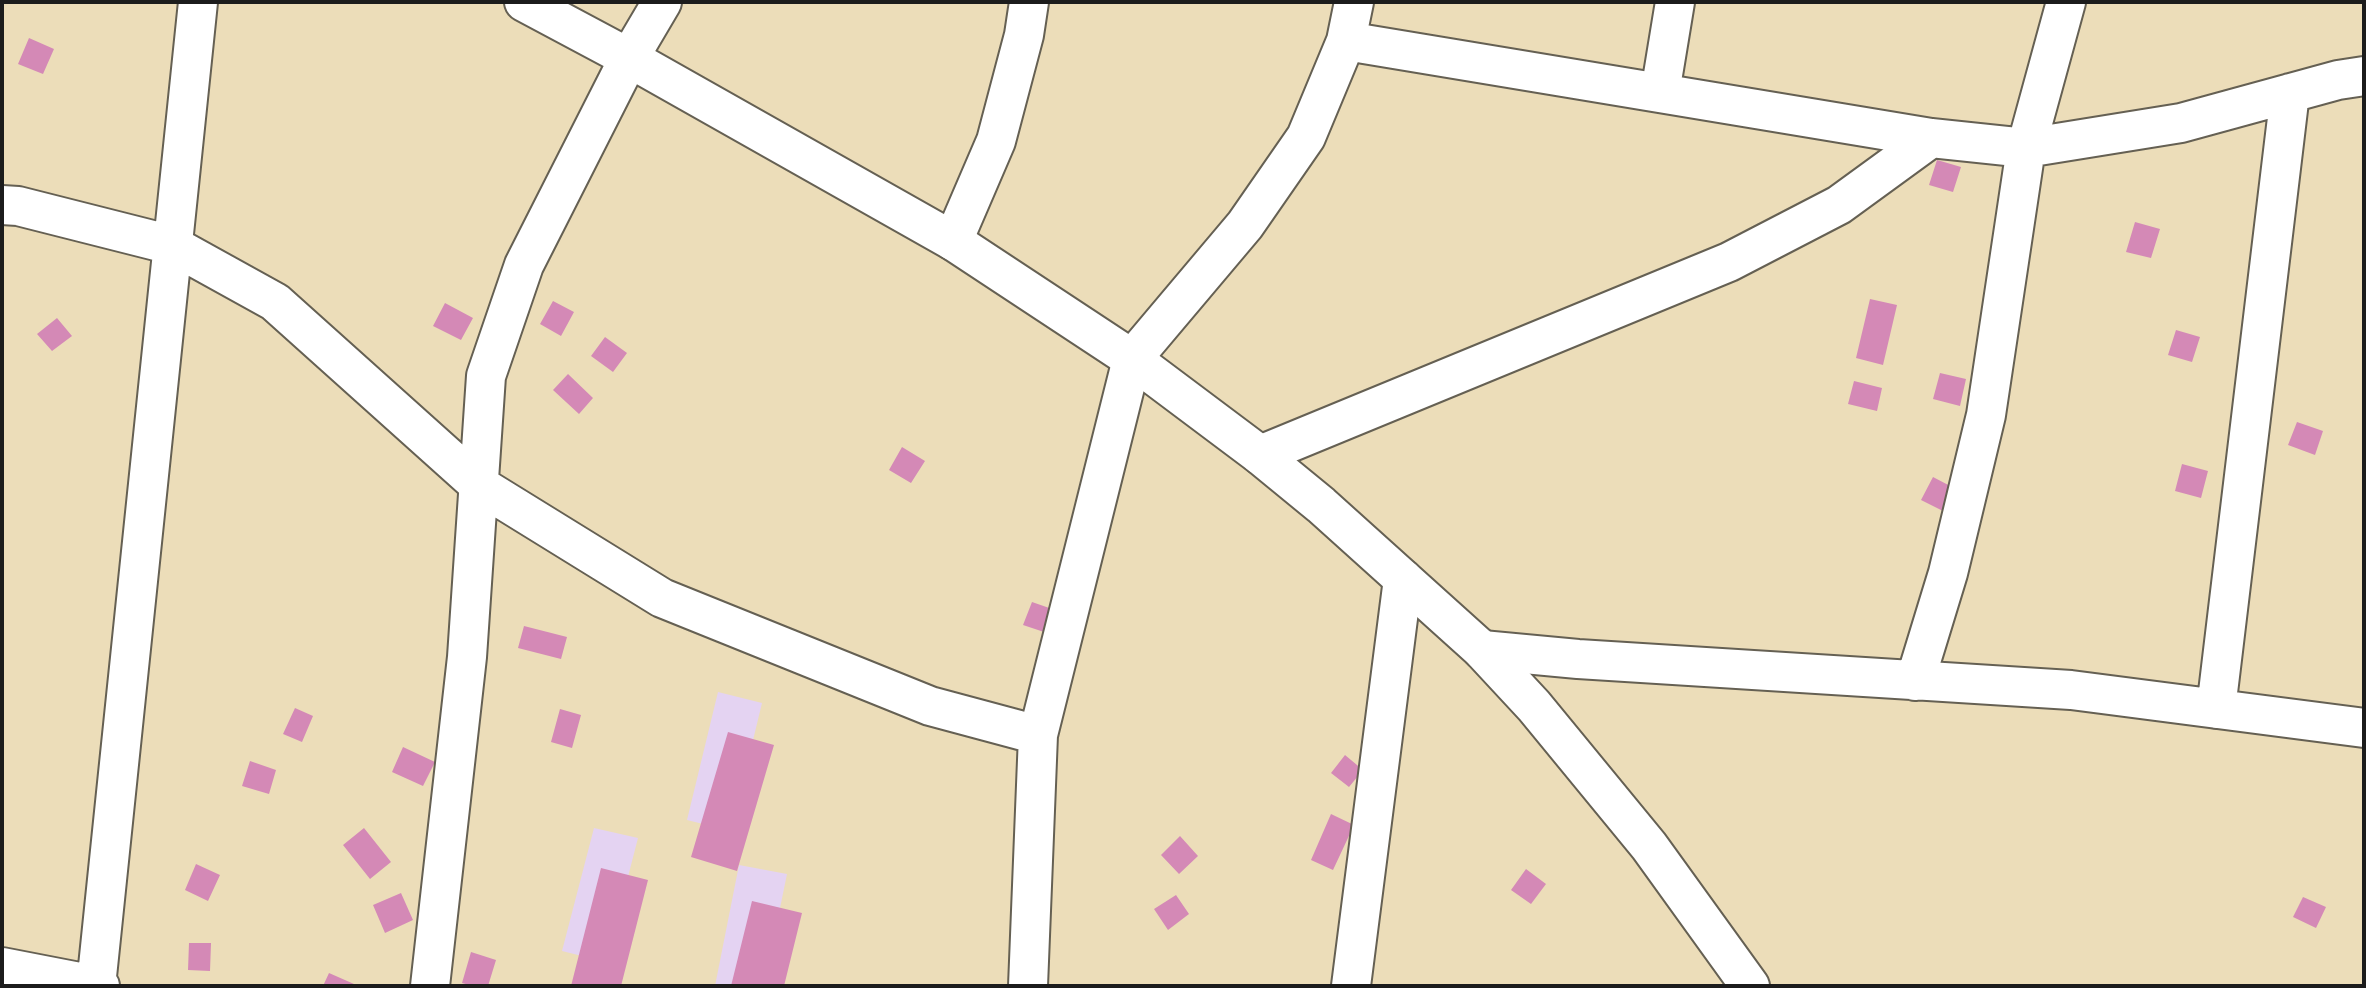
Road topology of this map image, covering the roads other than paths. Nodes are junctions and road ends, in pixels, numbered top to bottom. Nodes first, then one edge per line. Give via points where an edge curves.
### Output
1 (198, 2) edge
2 (524, 2) edge
3 (662, 2) edge
4 (1029, 2) edge
5 (1354, 2) edge
6 (1675, 2) edge
7 (2066, 2) edge
8 (1346, 41) junction
9 (629, 58) junction
10 (2364, 76) edge
11 (1660, 93) junction
12 (2290, 93) junction
13 (1931, 138) junction
14 (2026, 148) junction
15 (2, 205) edge
16 (953, 241) junction
17 (172, 245) junction
18 (1132, 359) junction
19 (1260, 455) junction
20 (479, 485) junction
21 (1403, 579) junction
22 (1482, 650) junction
23 (1915, 681) junction
24 (2216, 709) junction
25 (2364, 728) edge
26 (1038, 735) junction
27 (2, 967) edge
28 (98, 986) edge
29 (430, 986) edge
30 (1028, 986) edge
31 (1351, 986) edge
32 (1750, 986) edge

1 - 17 street
2 - 9 street
3 - 9 street
4 - 16 street via 996,141
5 - 8 street
6 - 11 street
7 - 14 street
8 - 11 street
8 - 18 street via 1306,137 1245,225
9 - 16 street
9 - 20 street via 524,265 486,376
10 - 12 street
11 - 13 street
12 - 14 street via 2181,122
12 - 24 street
13 - 14 street
13 - 19 street via 1839,205 1729,262
14 - 23 street via 1986,415 1948,573
15 - 17 street
16 - 18 street
17 - 20 street via 275,303
17 - 28 street
18 - 19 street
18 - 26 street
19 - 21 street
20 - 26 street via 662,598 930,706
20 - 29 street via 467,657
21 - 22 street
21 - 31 street
22 - 23 street
22 - 32 street via 1649,846
23 - 24 street via 2071,690
24 - 25 street
26 - 30 street
27 - 28 street

